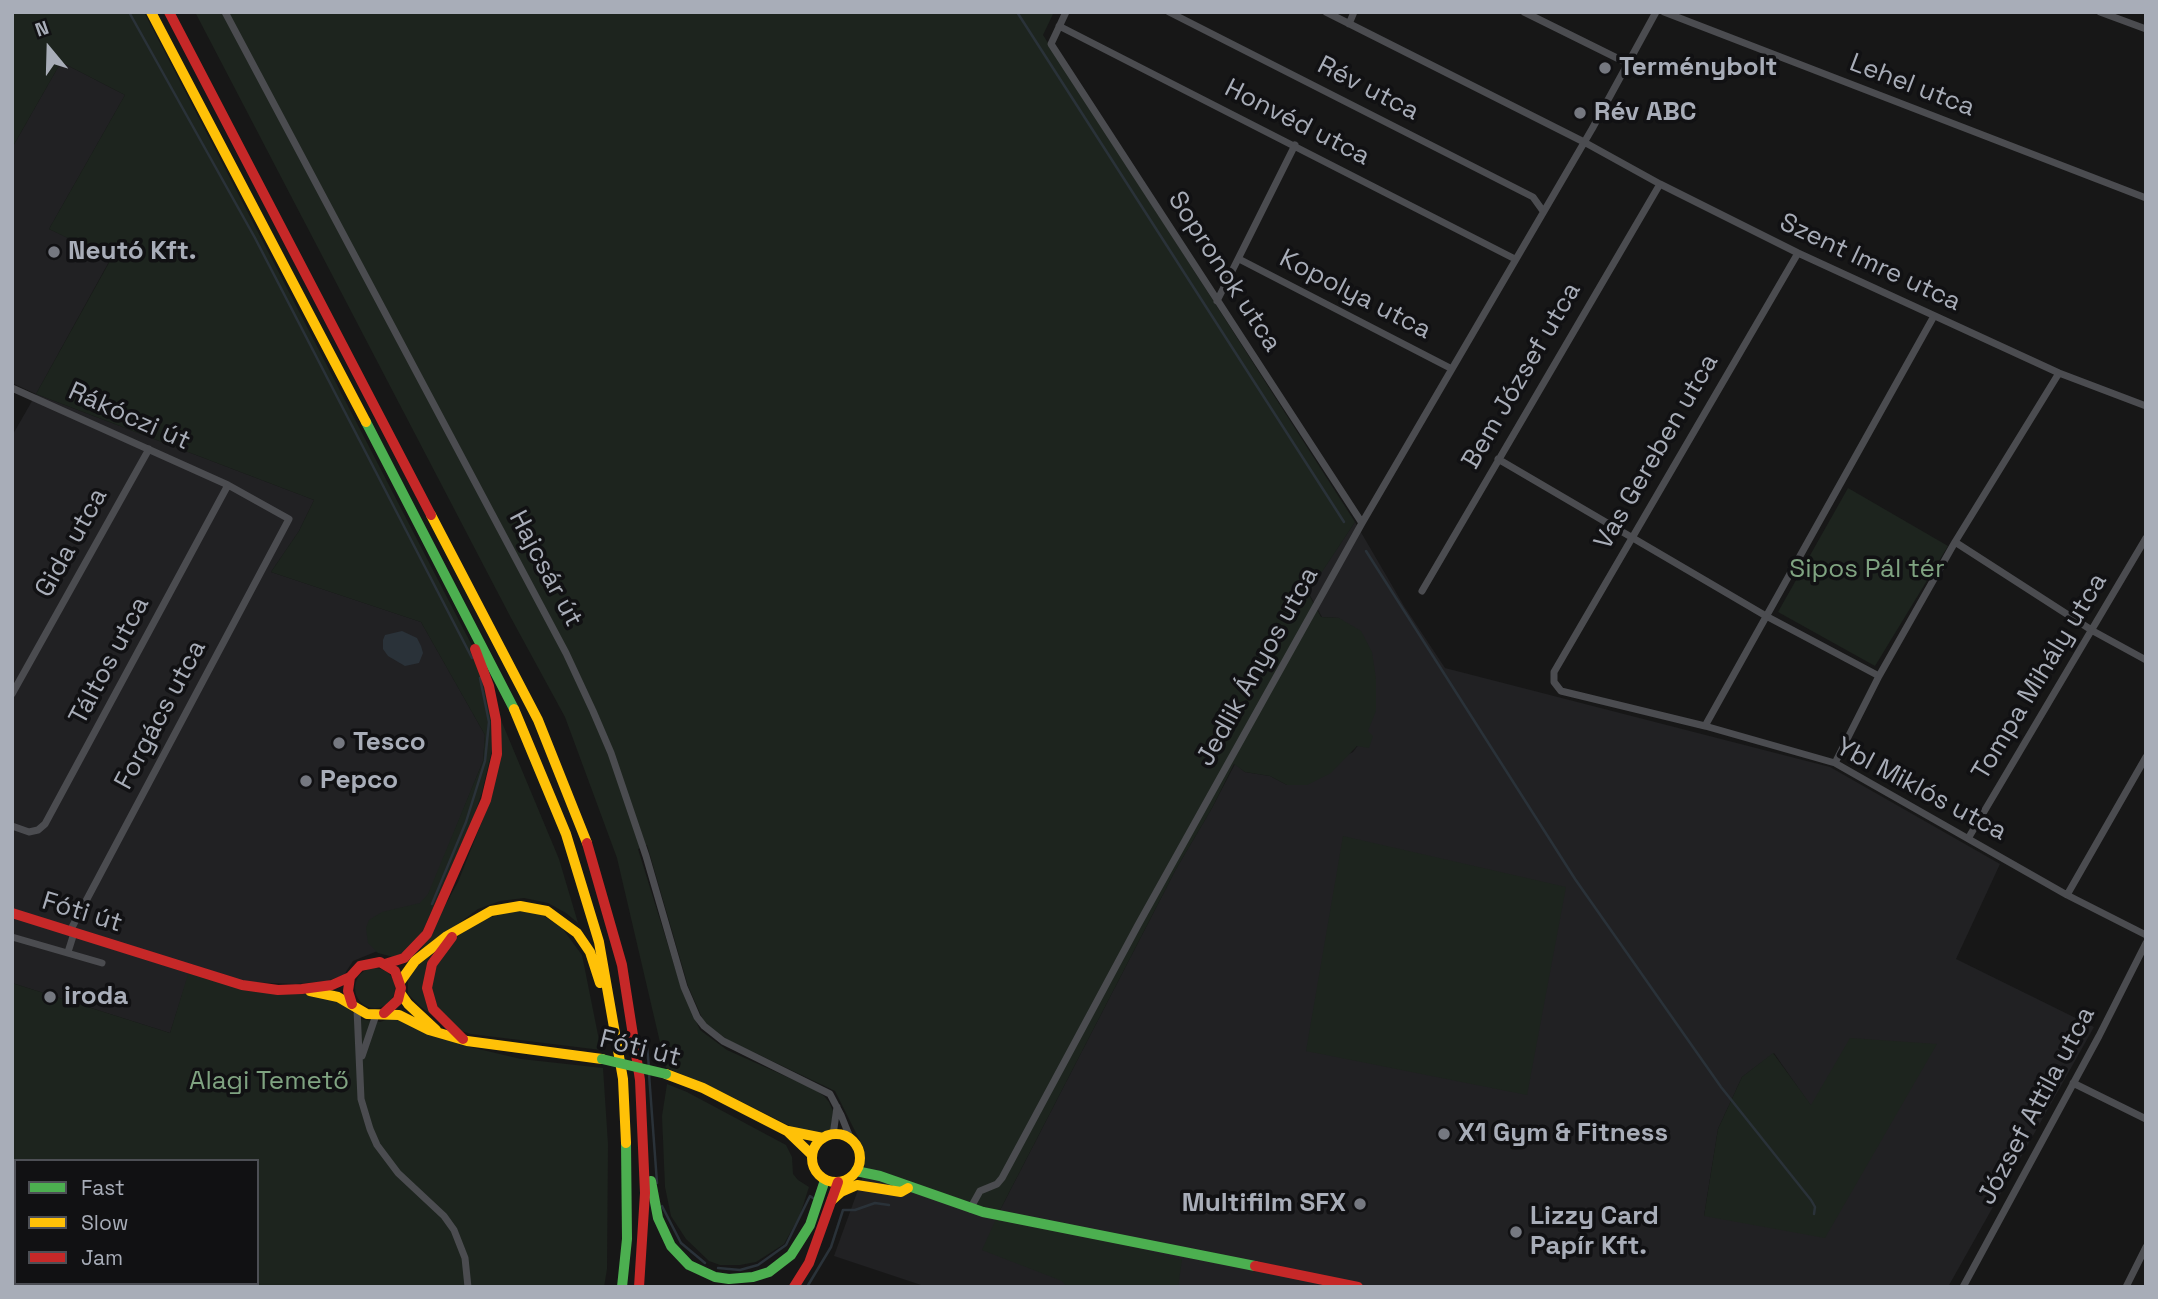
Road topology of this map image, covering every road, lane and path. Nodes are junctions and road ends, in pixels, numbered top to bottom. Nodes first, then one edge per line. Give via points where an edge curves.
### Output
1 (151, 12) edge
2 (169, 12) edge
3 (225, 12) edge
4 (1066, 12) edge
5 (1169, 12) edge
6 (1326, 12) edge
7 (1354, 12) edge
8 (1524, 12) edge
9 (1656, 12) edge
10 (1664, 12) edge
11 (2100, 12) edge
12 (1349, 24) junction
13 (1059, 26) junction
14 (2146, 29) edge
15 (1627, 63) junction
16 (1584, 142) junction
17 (1295, 145) junction
18 (1660, 184) junction
19 (2146, 198) edge
20 (1543, 211) junction
21 (1798, 253) junction
22 (1515, 259) junction
23 (1239, 260) junction
24 (1217, 301) junction
25 (1934, 316) junction
26 (1452, 369) junction
27 (2059, 373) junction
28 (12, 388) edge
29 (2146, 406) edge
30 (149, 449) junction
31 (1498, 459) junction
32 (228, 485) junction
33 (289, 519) joint
34 (1362, 523) junction
35 (1632, 538) junction
36 (2146, 538) edge
37 (1955, 542) junction
38 (452, 586) junction
39 (1422, 591) dead end
40 (1766, 615) junction
41 (2093, 631) junction
42 (2146, 660) edge
43 (1554, 672) joint
44 (1879, 676) junction
45 (12, 694) edge
46 (1704, 726) junction
47 (2146, 757) edge
48 (1835, 763) junction
49 (12, 826) edge
50 (1969, 837) junction
51 (2067, 895) junction
52 (12, 913) edge
53 (456, 931) junction
54 (72, 932) junction
55 (2146, 935) edge
56 (12, 937) edge
57 (2146, 943) edge
58 (68, 952) junction
59 (102, 963) dead end
60 (385, 964) junction
61 (350, 977) junction
62 (401, 982) junction
63 (302, 989) junction
64 (401, 994) junction
65 (355, 1006) junction
66 (379, 1015) junction
67 (614, 1018) junction
68 (439, 1032) junction
69 (463, 1039) junction
70 (360, 1060) junction
71 (2073, 1083) junction
72 (837, 1106) junction
73 (2146, 1119) edge
74 (787, 1131) junction
75 (828, 1136) junction
76 (850, 1140) junction
77 (645, 1151) junction
78 (812, 1155) junction
79 (858, 1167) junction
80 (825, 1180) junction
81 (838, 1182) junction
82 (908, 1188) junction
83 (832, 1200) junction
84 (970, 1209) junction
85 (2146, 1247) edge
86 (468, 1287) edge
87 (622, 1287) edge
88 (639, 1287) edge
89 (794, 1287) edge
90 (1358, 1287) edge
91 (1963, 1287) edge
92 (2126, 1287) edge

1 - 38 main road
2 - 77 main road via 538,720 561,773 597,872 622,965 640,1080
3 - 72 street, Hajcsár út via 566,653 611,753 697,1017 723,1041 825,1090
4 - 13 street
5 - 20 street, Rév utca via 1532,197
6 - 12 street, Rév utca
7 - 12 street
8 - 15 street
9 - 15 street, Jedlik Ányos utca
10 - 19 street, Lehel utca
11 - 14 street
12 - 16 street, Rév utca
13 - 17 street, Honvéd utca
13 - 24 street, Sopronok utca via 1051,44
15 - 16 street, Jedlik Ányos utca
16 - 18 street, Szent Imre utca
16 - 20 street, Jedlik Ányos utca
17 - 22 street, Honvéd utca
17 - 23 street
18 - 21 street, Szent Imre utca
18 - 31 street, Bem József utca
20 - 22 street, Jedlik Ányos utca
21 - 25 street, Szent Imre utca
21 - 35 street, Vas Gereben utca
22 - 26 street, Jedlik Ányos utca
23 - 24 street
23 - 26 street, Kopolya utca
24 - 34 street, Sopronok utca
25 - 27 street, Szent Imre utca
25 - 40 street
26 - 34 street, Jedlik Ányos utca
27 - 29 street, Szent Imre utca
27 - 37 street
28 - 30 street, Rákóczi út
30 - 32 street, Rákóczi út
30 - 45 street, Gida utca
31 - 35 street
31 - 39 street, Bem József utca
32 - 33 street, Rákóczi út
32 - 49 street, Táltos utca via 45,824 29,832
33 - 54 street, Forgács utca
34 - 84 street, Jedlik Ányos utca via 1002,1178 980,1191
35 - 40 street
35 - 43 street, Vas Gereben utca
36 - 41 street, Tompa Mihály utca
37 - 41 street
37 - 44 street
38 - 60 main road via 489,686 498,734 495,766 479,822 433,924 412,951
38 - 67 main road via 523,726 566,834 599,942
40 - 44 street
40 - 46 street
41 - 42 street
41 - 50 street, Tompa Mihály utca
43 - 46 street, Ybl Miklós utca via 1561,691
44 - 48 street
46 - 48 street, Ybl Miklós utca
47 - 51 street
48 - 50 street, Ybl Miklós utca
50 - 51 street, Ybl Miklós utca
51 - 55 street, Ybl Miklós utca
52 - 54 main road, Fóti út
53 - 62 main road via 415,961
53 - 67 main road via 502,907 534,907 554,915 577,933 590,952
53 - 69 main road via 432,964 427,988 433,1009
54 - 58 street, Forgács utca
54 - 63 main road, Fóti út via 242,985
56 - 58 street
57 - 71 street, József Attila utca
58 - 59 street
60 - 61 main road via 367,963
60 - 62 main road
61 - 63 main road
61 - 65 main road via 348,990
62 - 64 main road
63 - 65 main road
64 - 66 main road via 394,1006
64 - 68 main road
65 - 66 main road
65 - 70 street
66 - 68 main road, Fóti út via 399,1015
66 - 70 street
67 - 87 main road via 627,1150
68 - 69 main road, Fóti út
69 - 74 main road, Fóti út, bridge via 602,1059 666,1074 704,1088
70 - 86 street via 361,1100 377,1145 454,1230 468,1268
71 - 73 street
71 - 91 street, József Attila utca
72 - 75 street
72 - 76 street, Hajcsár út
74 - 75 main road
74 - 78 main road, Fóti út
75 - 76 main road
75 - 78 main road
76 - 79 main road via 859,1152
77 - 80 main road via 658,1218 671,1246 689,1265 715,1277 753,1277 769,1272 791,1255 810,1226
77 - 88 main road
78 - 80 main road via 814,1167
79 - 81 main road
79 - 82 main road
80 - 81 main road
81 - 83 main road
82 - 83 main road via 901,1192 857,1185
82 - 84 main road
83 - 89 main road via 809,1263
84 - 90 main road
85 - 92 street

